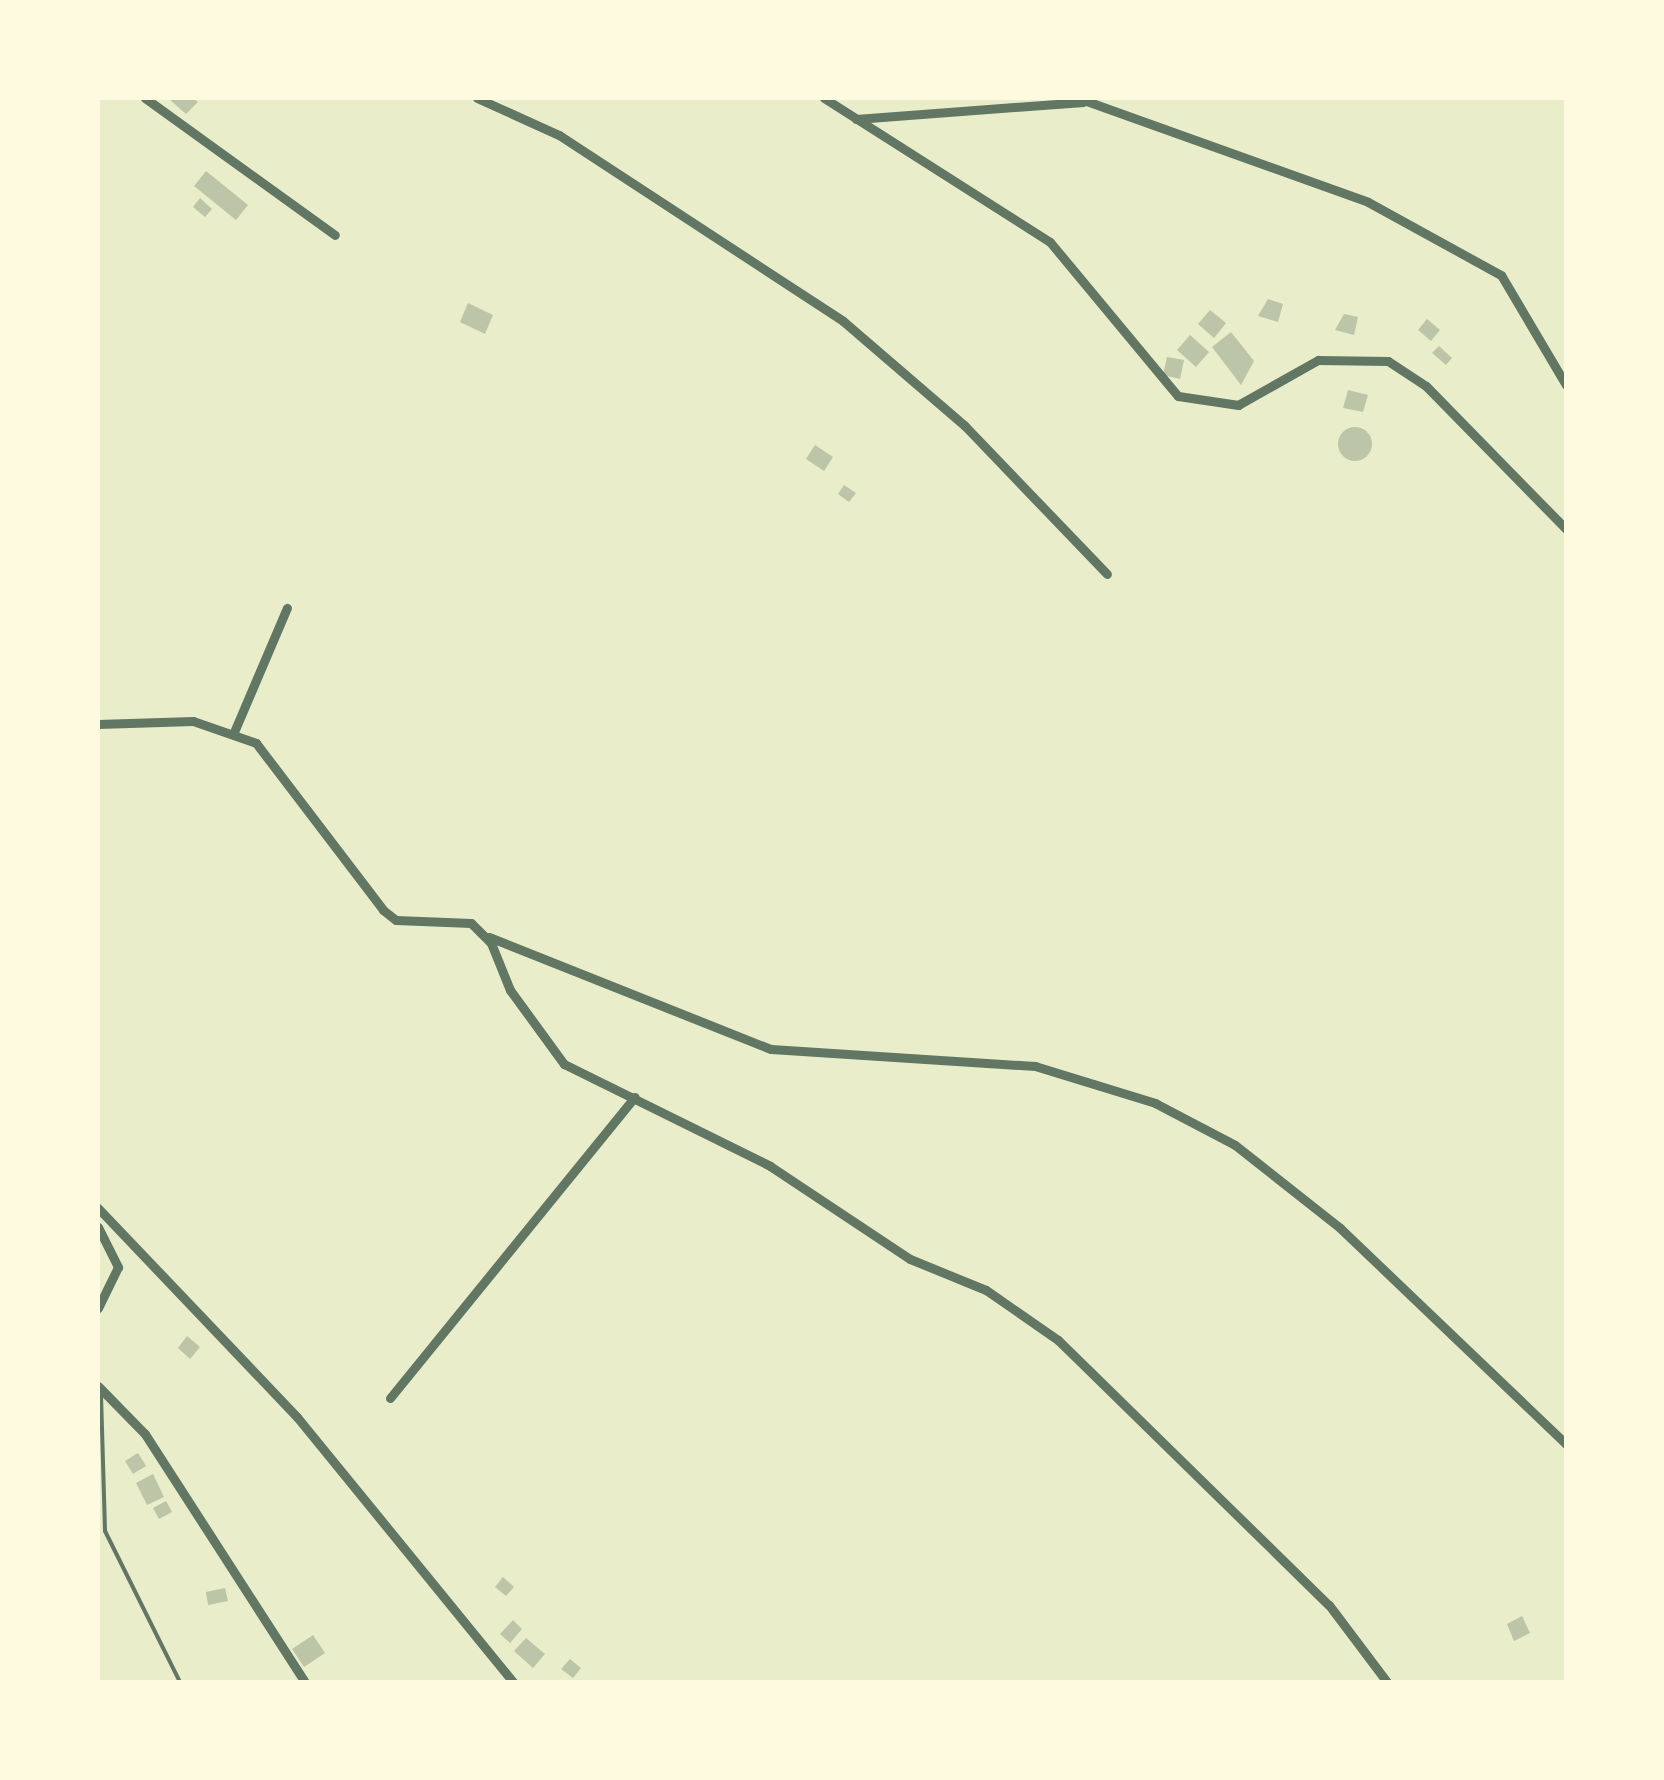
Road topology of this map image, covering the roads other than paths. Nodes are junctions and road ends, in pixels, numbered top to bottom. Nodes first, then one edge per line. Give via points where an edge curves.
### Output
1 (146, 98) edge
2 (477, 98) edge
3 (824, 98) edge
4 (1082, 100) edge
5 (856, 119) junction
6 (335, 235) dead end
7 (1566, 385) edge
8 (1566, 529) edge
9 (1106, 574) dead end
10 (287, 608) dead end
11 (98, 724) edge
12 (234, 732) junction
13 (482, 934) junction
14 (635, 1097) junction
15 (98, 1208) edge
16 (98, 1226) edge
17 (98, 1308) edge
18 (99, 1388) edge
19 (390, 1398) dead end
20 (1566, 1444) edge
21 (180, 1682) edge
22 (305, 1682) edge
23 (513, 1682) edge
24 (1387, 1682) edge

1 - 6 street
2 - 9 street via 559,134 843,321 954,415
3 - 5 street
4 - 5 street
4 - 7 street via 1368,202 1501,275
5 - 8 street via 1050,242 1178,396 1238,405 1318,360 1388,361 1426,386
10 - 12 street
11 - 12 street via 193,721
12 - 13 street via 286,771 383,910 396,920 471,923
13 - 14 street via 564,1064
13 - 20 street via 770,1049 1035,1066 1155,1104 1234,1145 1340,1228
14 - 19 street
14 - 24 street via 770,1166 910,1259 986,1290 1058,1340 1329,1606
15 - 23 street via 298,1418
16 - 17 street via 118,1267
18 - 21 lane via 105,1532
18 - 22 street via 145,1434

